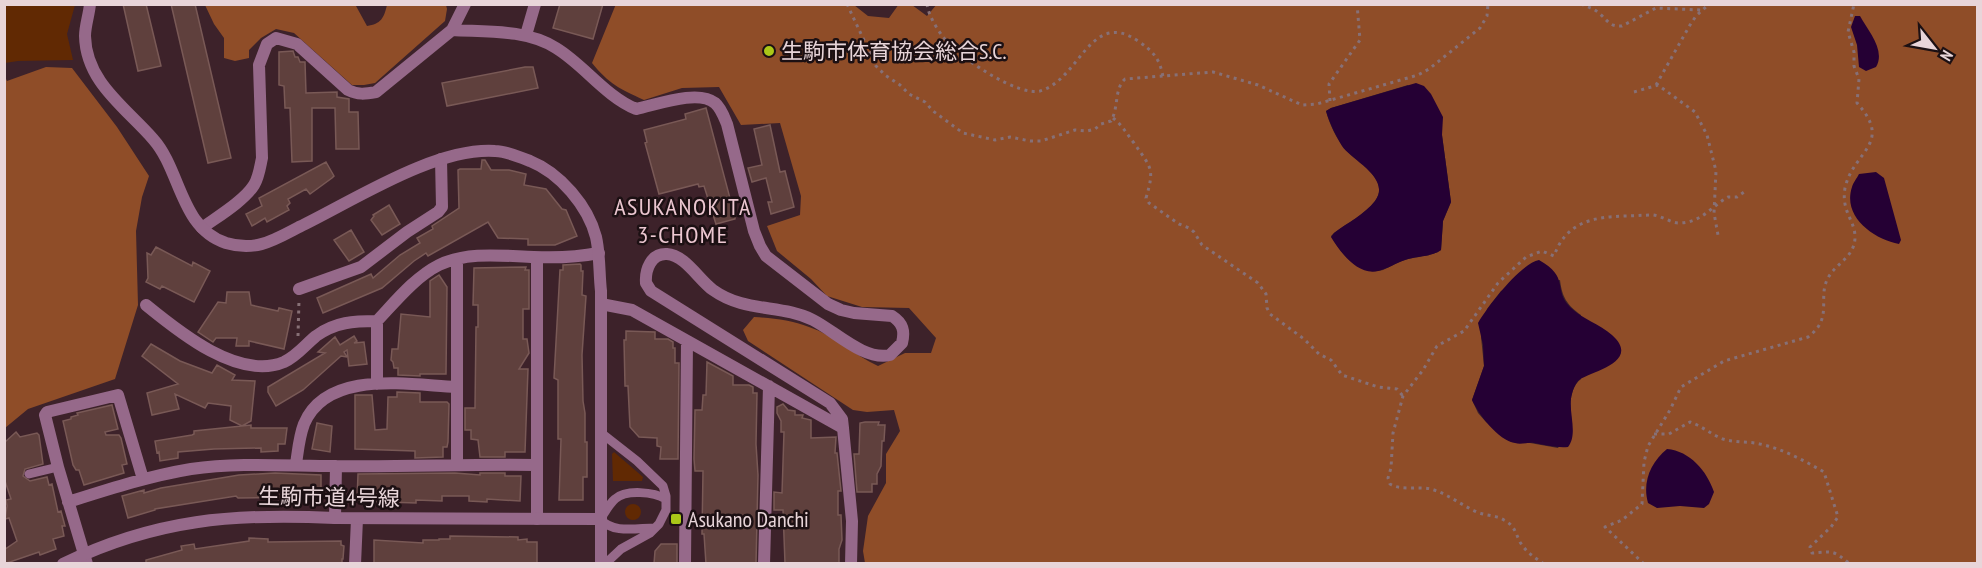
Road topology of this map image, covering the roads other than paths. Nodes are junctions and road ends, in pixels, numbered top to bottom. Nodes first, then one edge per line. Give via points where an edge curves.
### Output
1 (90, 4) edge
2 (465, 4) edge
3 (535, 4) edge
4 (452, 30) junction
5 (526, 34) junction
6 (441, 159) junction
7 (202, 228) junction
8 (599, 254) junction
9 (537, 258) junction
10 (457, 259) junction
11 (299, 289) road end
12 (601, 304) junction
13 (146, 305) dead end
14 (377, 321) junction
15 (687, 341) junction
16 (377, 384) junction
17 (769, 386) junction
18 (456, 387) junction
19 (843, 428) junction
20 (600, 432) junction
21 (296, 464) junction
22 (457, 464) junction
23 (536, 465) junction
24 (336, 466) junction
25 (58, 467) junction
26 (29, 474) dead end
27 (143, 479) junction
28 (666, 500) junction
29 (68, 502) junction
30 (335, 518) junction
31 (357, 519) junction
32 (537, 519) junction
33 (600, 519) junction
34 (655, 528) junction
35 (85, 559) edge
36 (63, 564) edge
37 (355, 564) edge
38 (603, 564) edge
39 (686, 564) edge
40 (765, 564) edge
41 (851, 564) edge

1 - 7 street via 85,35 92,70 111,96 155,141 184,202
2 - 4 street
3 - 5 street
4 - 5 street
4 - 7 street via 376,92 358,94 348,90 297,44 276,38 267,44 259,65 262,158 257,178 247,194
5 - 19 street via 555,47 636,109 693,97 714,102 727,124 754,231 766,256 834,307 892,316 899,321 903,327 902,343 890,355 872,356 811,319 729,299 703,283 674,255 664,254 648,264 646,283 651,291 830,403 842,419
6 - 7 street via 271,242 238,246 213,237
6 - 8 street via 498,150 540,165 555,175 590,220
6 - 11 street via 442,207 438,212 361,267
8 - 9 street
8 - 12 street
9 - 10 street via 484,255
9 - 23 street
10 - 14 street via 419,279
10 - 18 street
12 - 15 street via 632,310
12 - 20 street
13 - 14 street via 212,350 253,366 284,362 333,326 348,321
14 - 16 street
15 - 17 street
15 - 39 street
16 - 18 street
16 - 21 street via 346,387 330,394 315,408 305,421
17 - 19 street
17 - 40 street
18 - 22 street
19 - 41 street via 852,521
20 - 28 lane via 663,486
20 - 33 street
21 - 24 street
21 - 27 street via 226,465
22 - 23 street
22 - 24 street
23 - 32 street
24 - 30 street
25 - 26 lane
25 - 27 street via 47,412 116,394
25 - 29 street
27 - 29 street
28 - 33 lane via 659,495 624,493 614,499
28 - 34 lane via 666,510
29 - 35 street
30 - 31 street, 生駒市道4号線
30 - 35 street, 生駒市道4号線 via 254,516 194,521 136,535
31 - 32 street, 生駒市道4号線
31 - 37 street
32 - 33 street, 生駒市道4号線
33 - 34 lane via 615,528
33 - 38 street
34 - 38 lane
35 - 36 street, 生駒市道4号線

